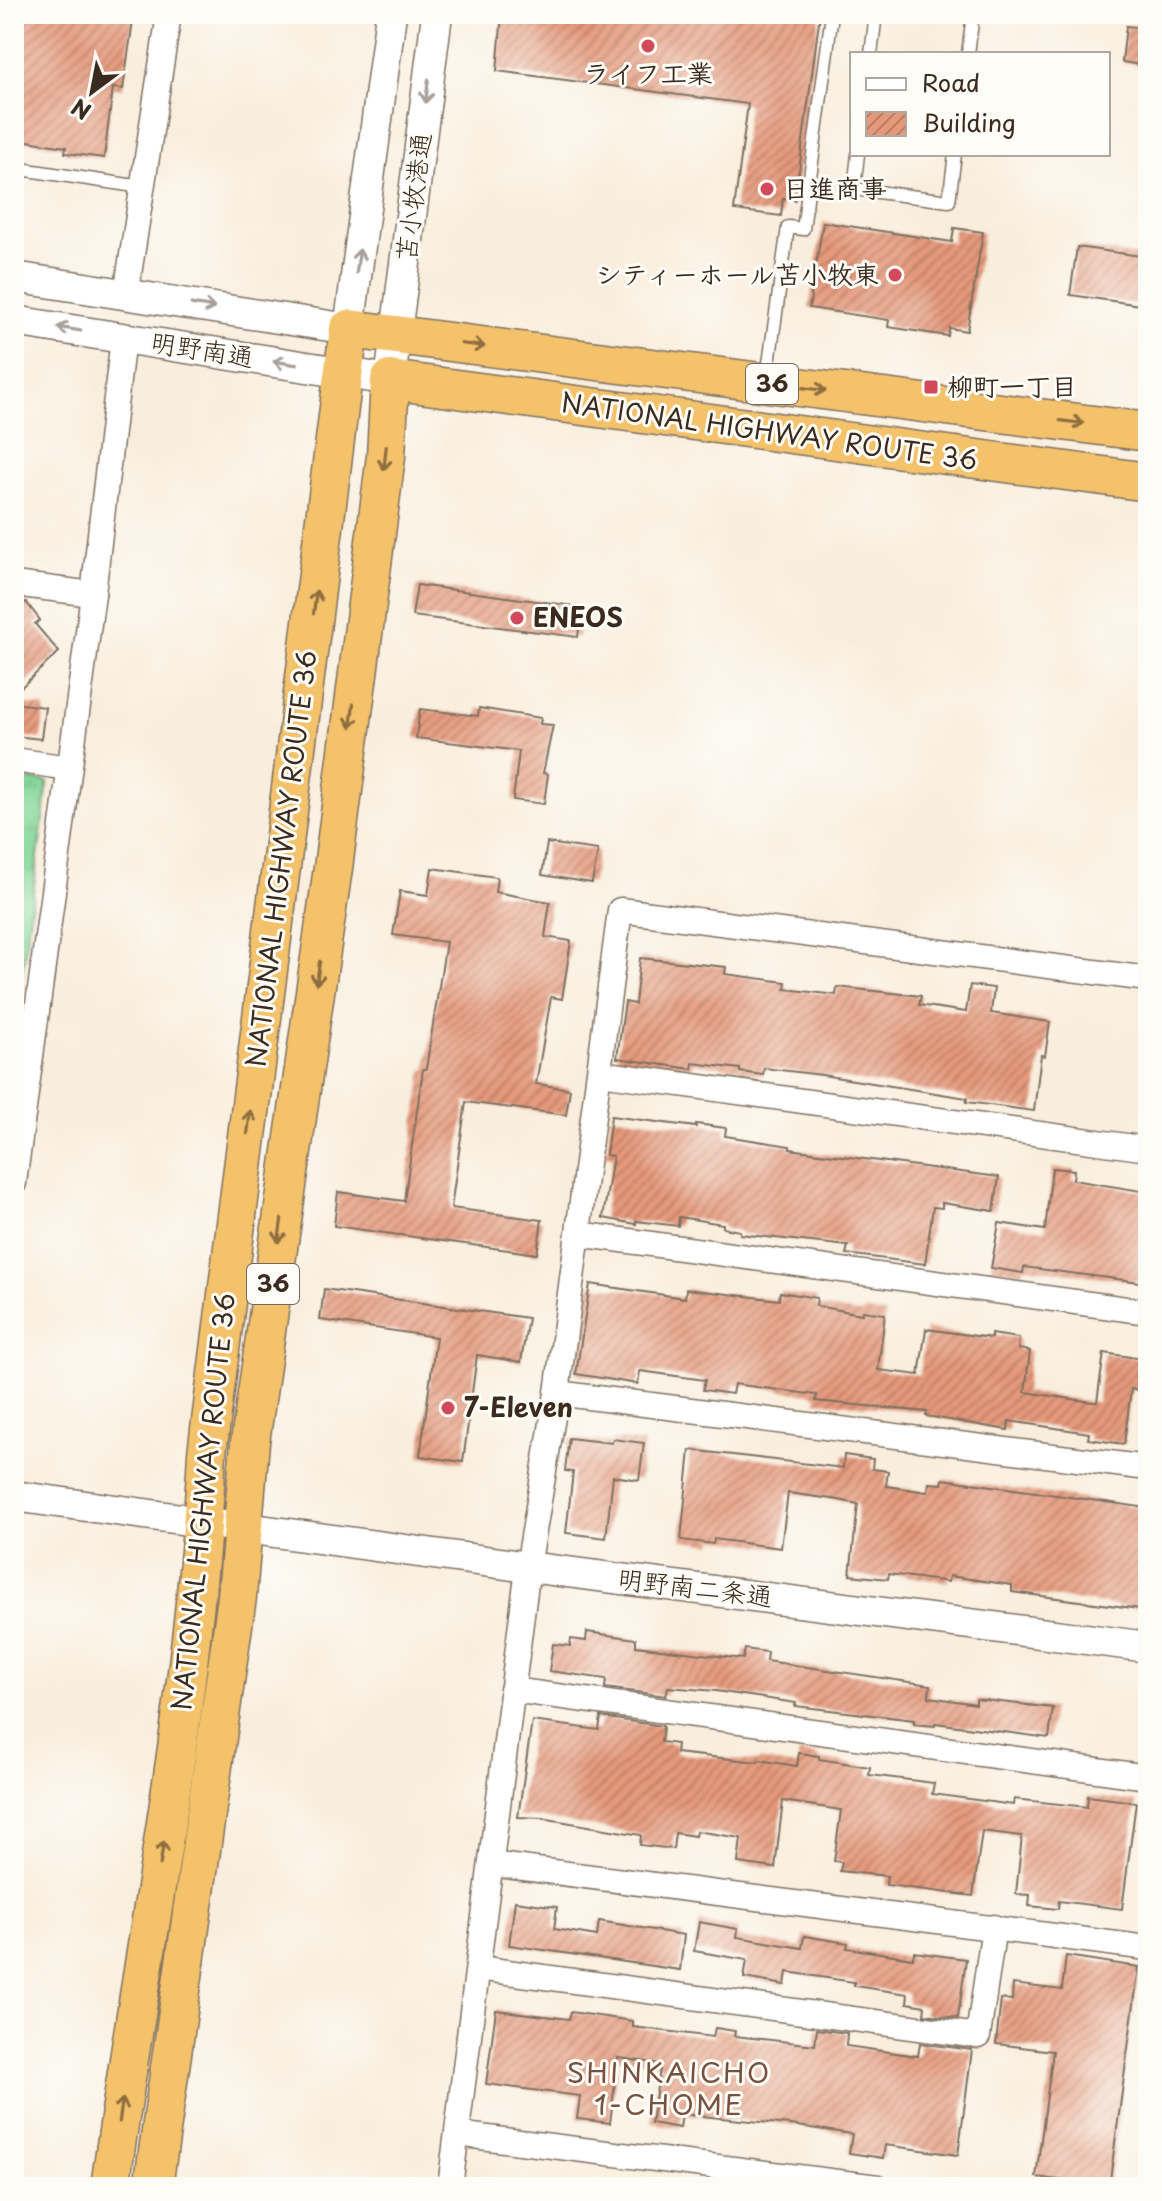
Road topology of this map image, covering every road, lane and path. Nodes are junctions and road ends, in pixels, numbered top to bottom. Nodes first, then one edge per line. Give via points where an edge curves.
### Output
1 (169, 14) edge
2 (391, 14) edge
3 (437, 14) edge
4 (832, 14) edge
5 (876, 14) edge
6 (973, 14) edge
7 (871, 52) edge
8 (968, 52) edge
9 (858, 156) edge
10 (955, 156) edge
11 (14, 168) edge
12 (142, 187) junction
13 (14, 277) edge
14 (126, 294) junction
15 (14, 321) edge
16 (349, 329) junction
17 (396, 335) junction
18 (123, 338) junction
19 (344, 372) junction
20 (390, 380) junction
21 (766, 383) junction
22 (1148, 432) edge
23 (1148, 482) edge
24 (14, 584) edge
25 (93, 594) junction
26 (14, 760) edge
27 (69, 768) junction
28 (1148, 979) edge
29 (600, 1073) junction
30 (18, 1118) edge
31 (1148, 1149) edge
32 (14, 1183) edge
33 (578, 1234) junction
34 (1148, 1312) edge
35 (557, 1393) junction
36 (1148, 1468) edge
37 (14, 1496) edge
38 (203, 1523) junction
39 (242, 1529) junction
40 (528, 1567) junction
41 (1148, 1647) edge
42 (512, 1690) junction
43 (1148, 1777) edge
44 (491, 1864) junction
45 (994, 1927) junction
46 (1148, 1948) edge
47 (478, 1968) junction
48 (457, 2134) junction
49 (110, 2187) edge
50 (153, 2187) edge
51 (450, 2187) edge
52 (878, 2187) edge

1 - 12 street
16 -> 2 street, 苫小牧港通
3 -> 17 street, 苫小牧港通
4 - 21 lane via 803,229 788,227
5 - 7 lane
6 - 8 lane
9 - 10 lane via 854,189 949,201
11 - 12 lane
12 - 14 street
13 - 14 street, 明野南通
14 -> 16 street, 明野南通
18 -> 15 street, 明野南通
16 - 17 highway, NATIONAL HIGHWAY ROUTE 36 / 36
16 - 19 highway, NATIONAL HIGHWAY ROUTE 36 / 36
17 - 20 street, 苫小牧港通
17 -> 21 highway, NATIONAL HIGHWAY ROUTE 36 / 36
19 -> 18 street, 明野南通
18 - 25 street
19 - 20 street, 明野南通
38 -> 19 highway, NATIONAL HIGHWAY ROUTE 36 / 36 via 207,1453
20 - 23 highway, NATIONAL HIGHWAY ROUTE 36 / 36
20 -> 39 highway, NATIONAL HIGHWAY ROUTE 36 / 36 via 386,456 333,868
21 -> 22 highway, NATIONAL HIGHWAY ROUTE 36 / 36
24 - 25 street
25 - 27 street
26 - 27 street
27 - 30 street
28 - 29 street via 620,910
29 - 31 street
29 - 33 street
30 - 32 street
33 - 34 street
33 - 35 street
35 - 36 street
35 - 40 street
37 - 38 street, 明野南二条通
38 - 39 street, 明野南二条通
49 -> 38 highway, NATIONAL HIGHWAY ROUTE 36 / 36 via 163,1847
39 - 40 street, 明野南二条通
39 - 50 highway, NATIONAL HIGHWAY ROUTE 36 / 36 via 237,1597
40 - 41 street, 明野南二条通
40 - 42 street
42 - 43 street
42 - 44 street
44 - 45 street
44 - 47 street
45 - 46 street
45 - 47 street via 978,2036
47 - 48 street
48 - 51 street
48 - 52 street

